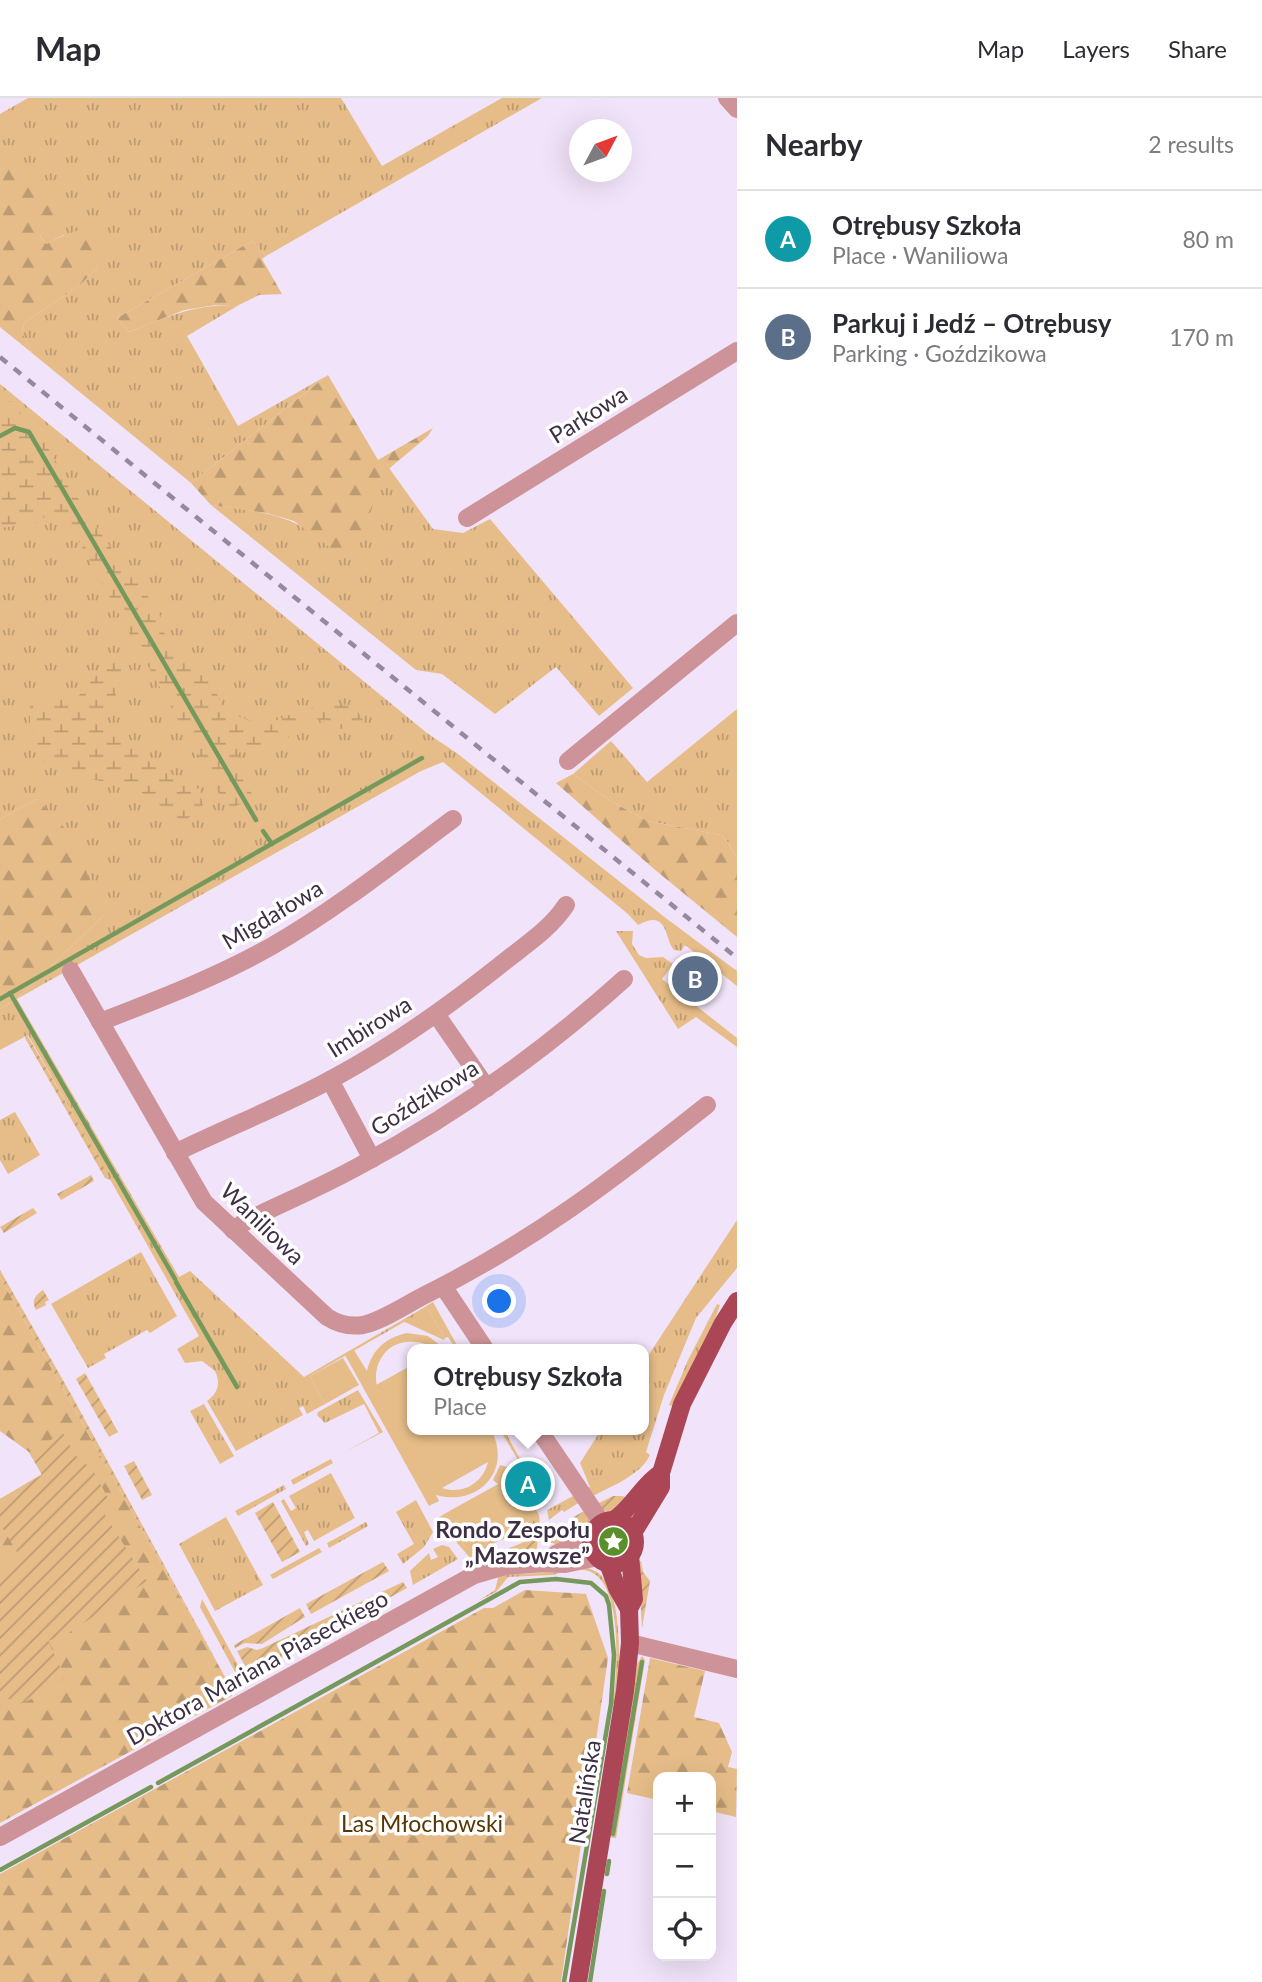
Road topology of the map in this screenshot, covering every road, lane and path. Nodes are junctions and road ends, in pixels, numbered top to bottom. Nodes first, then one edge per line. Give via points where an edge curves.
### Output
1 (727, 98) edge
2 (737, 109) edge
3 (737, 351) edge
4 (467, 518) dead end
5 (737, 623) edge
6 (568, 761) dead end
7 (453, 819) dead end
8 (566, 905) dead end
9 (71, 971) dead end
10 (624, 979) dead end
11 (436, 1013) junction
12 (100, 1022) junction
13 (330, 1080) junction
14 (486, 1088) junction
15 (707, 1105) dead end
16 (175, 1153) junction
17 (372, 1159) junction
18 (233, 1230) junction
19 (443, 1286) junction
20 (737, 1301) edge
21 (482, 1344) edge
22 (542, 1435) edge
23 (661, 1472) junction
24 (603, 1527) junction
25 (633, 1533) junction
26 (630, 1555) junction
27 (603, 1560) junction
28 (546, 1563) junction
29 (629, 1609) junction
30 (630, 1643) junction
31 (737, 1669) edge
32 (0, 1837) edge
33 (578, 1982) edge

1 - 2 street
3 - 4 street, Parkowa
5 - 6 street
7 - 12 street, Migdałowa via 354,893 273,945 181,991
8 - 11 street, Imbirowa via 550,924
9 - 12 street, Waniliowa
10 - 14 street, Goździkowa
11 - 13 street, Imbirowa
11 - 14 street
12 - 16 street, Waniliowa
13 - 16 street, Imbirowa
13 - 17 street
14 - 17 street, Goździkowa
15 - 19 street, Waniliowa via 546,1227
16 - 18 street, Waniliowa via 204,1202
17 - 18 street, Goździkowa
18 - 19 street, Waniliowa via 340,1324 368,1323
19 - 21 street
20 - 23 main road via 682,1404
22 - 24 street
23 - 24 main road via 631,1506
23 - 25 main road via 659,1492
24 - 25 main road via 625,1524
24 - 27 main road via 592,1548
24 - 28 street, Doktora Mariana Piaseckiego
25 - 26 main road
26 - 27 main road via 620,1562
26 - 29 main road, Natalińska via 634,1600
27 - 28 street, Doktora Mariana Piaseckiego
27 - 29 main road, Natalińska
28 - 32 street, Doktora Mariana Piaseckiego via 499,1567 467,1578
29 - 30 main road, Natalińska
30 - 31 street
30 - 33 main road, Natalińska

